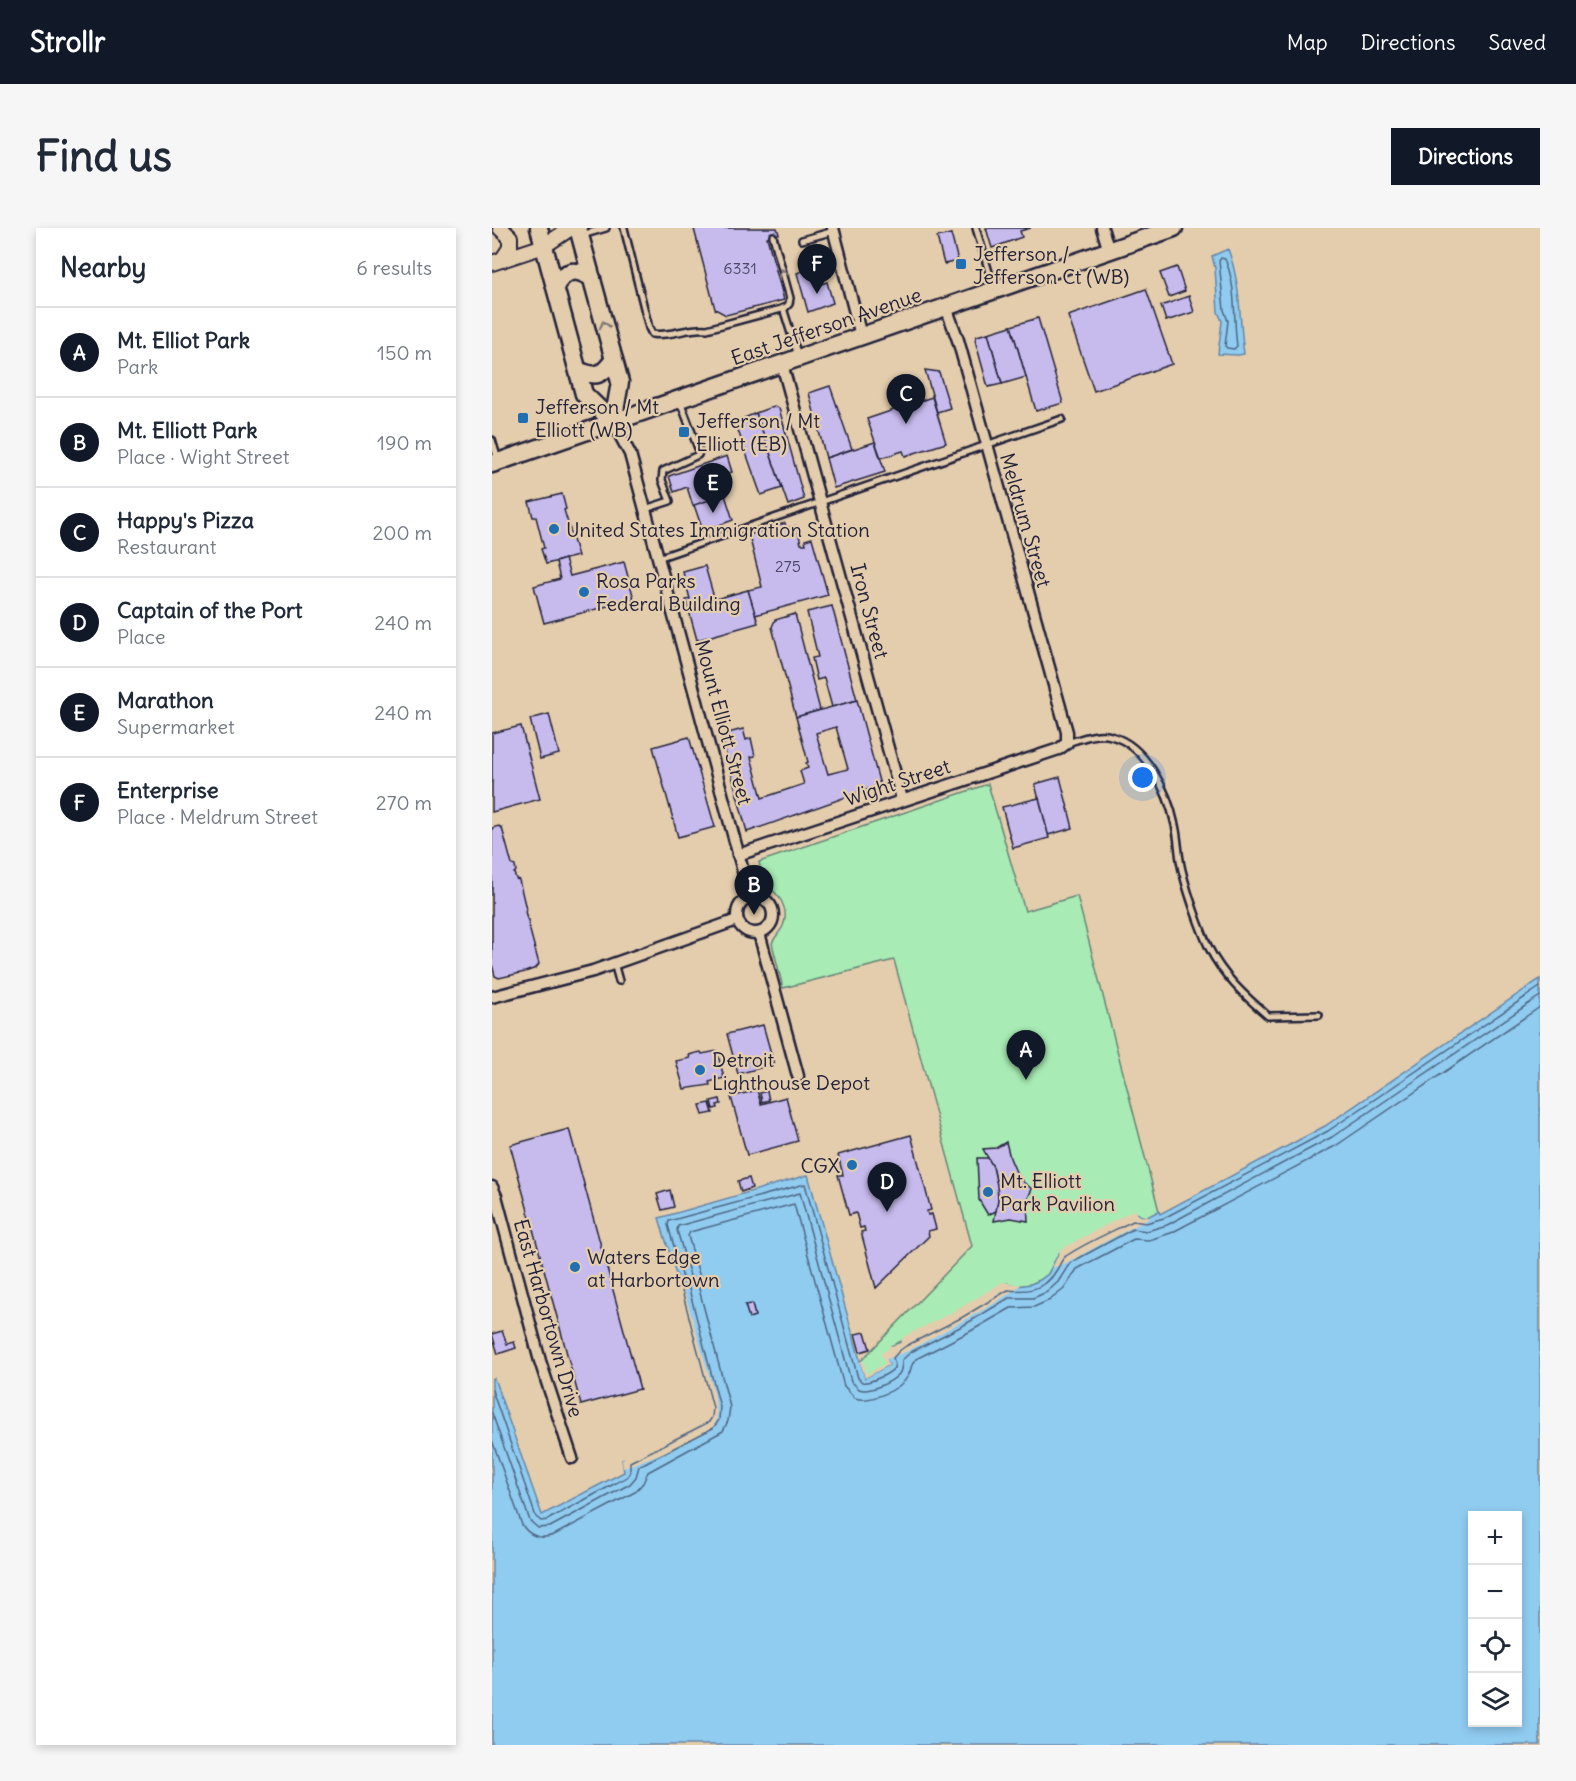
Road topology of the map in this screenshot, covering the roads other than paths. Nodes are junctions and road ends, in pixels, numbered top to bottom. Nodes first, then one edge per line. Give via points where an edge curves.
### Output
1 (500, 228) edge
2 (539, 228) edge
3 (606, 228) edge
4 (624, 228) edge
5 (976, 228) edge
6 (1102, 228) edge
7 (833, 229) edge
8 (576, 230) edge
9 (1169, 230) edge
10 (773, 236) dead end
11 (802, 240) dead end
12 (544, 246) junction
13 (1109, 252) junction
14 (497, 261) edge
15 (592, 278) junction
16 (555, 286) junction
17 (994, 291) junction
18 (946, 307) junction
19 (783, 308) junction
20 (861, 336) junction
21 (614, 359) junction
22 (790, 361) junction
23 (578, 370) junction
24 (680, 400) junction
25 (1062, 420) dead end
26 (613, 422) junction
27 (492, 440) edge
28 (986, 446) junction
29 (495, 463) edge
30 (821, 502) junction
31 (645, 509) junction
32 (658, 558) junction
33 (1067, 743) junction
34 (902, 799) junction
35 (738, 855) junction
36 (750, 897) junction
37 (737, 920) junction
38 (759, 933) junction
39 (614, 963) junction
40 (619, 981) dead end
41 (492, 997) edge
42 (1319, 1015) dead end
43 (798, 1076) dead end
44 (492, 1187) edge
45 (572, 1458) dead end

1 - 14 street via 510,237 510,248
2 - 12 main road, Mount Elliott Street
3 - 8 lane
4 - 19 lane via 652,334 707,329
5 - 17 lane
6 - 13 street
7 - 11 lane
7 - 20 street
8 - 12 street
8 - 15 main road
9 - 13 main road, East Jefferson Avenue
19 -> 10 lane via 790,298
12 - 14 street
12 - 16 main road, Mount Elliott Street
13 - 17 main road, East Jefferson Avenue
15 - 16 main road via 571,272
21 -> 15 main road
16 - 23 main road, Mount Elliott Street
17 - 18 main road, East Jefferson Avenue
18 - 20 main road, East Jefferson Avenue
18 - 28 street, Meldrum Street
19 - 22 lane
20 - 22 main road, East Jefferson Avenue
21 - 23 main road via 598,375
21 - 26 main road via 620,382
22 - 24 main road, East Jefferson Avenue
22 - 30 street, Iron Street
23 - 26 main road, Mount Elliott Street via 584,394
24 - 26 main road, East Jefferson Avenue
24 - 31 lane via 698,455 663,471 662,480 670,501
25 - 28 lane
26 - 29 main road, East Jefferson Avenue
26 - 31 street, Mount Elliott Street via 630,454
27 - 29 lane
28 - 30 lane
28 - 33 street, Meldrum Street
30 - 32 lane
30 - 34 street, Iron Street
31 - 32 street, Mount Elliott Street
32 - 35 street, Mount Elliott Street
33 - 34 street, Wight Street via 1059,749
33 - 42 lane via 1110,735 1131,744 1147,761 1175,823 1182,873 1209,948 1237,989 1268,1016
34 - 35 street, Wight Street
35 - 36 street, Mount Elliott Street
36 - 37 street via 738,906
36 - 38 street via 767,901 773,910 769,927
37 - 38 street via 748,932
37 - 39 street
38 - 43 street
39 - 40 lane
39 - 41 street
44 - 45 street, East Harbortown Drive

